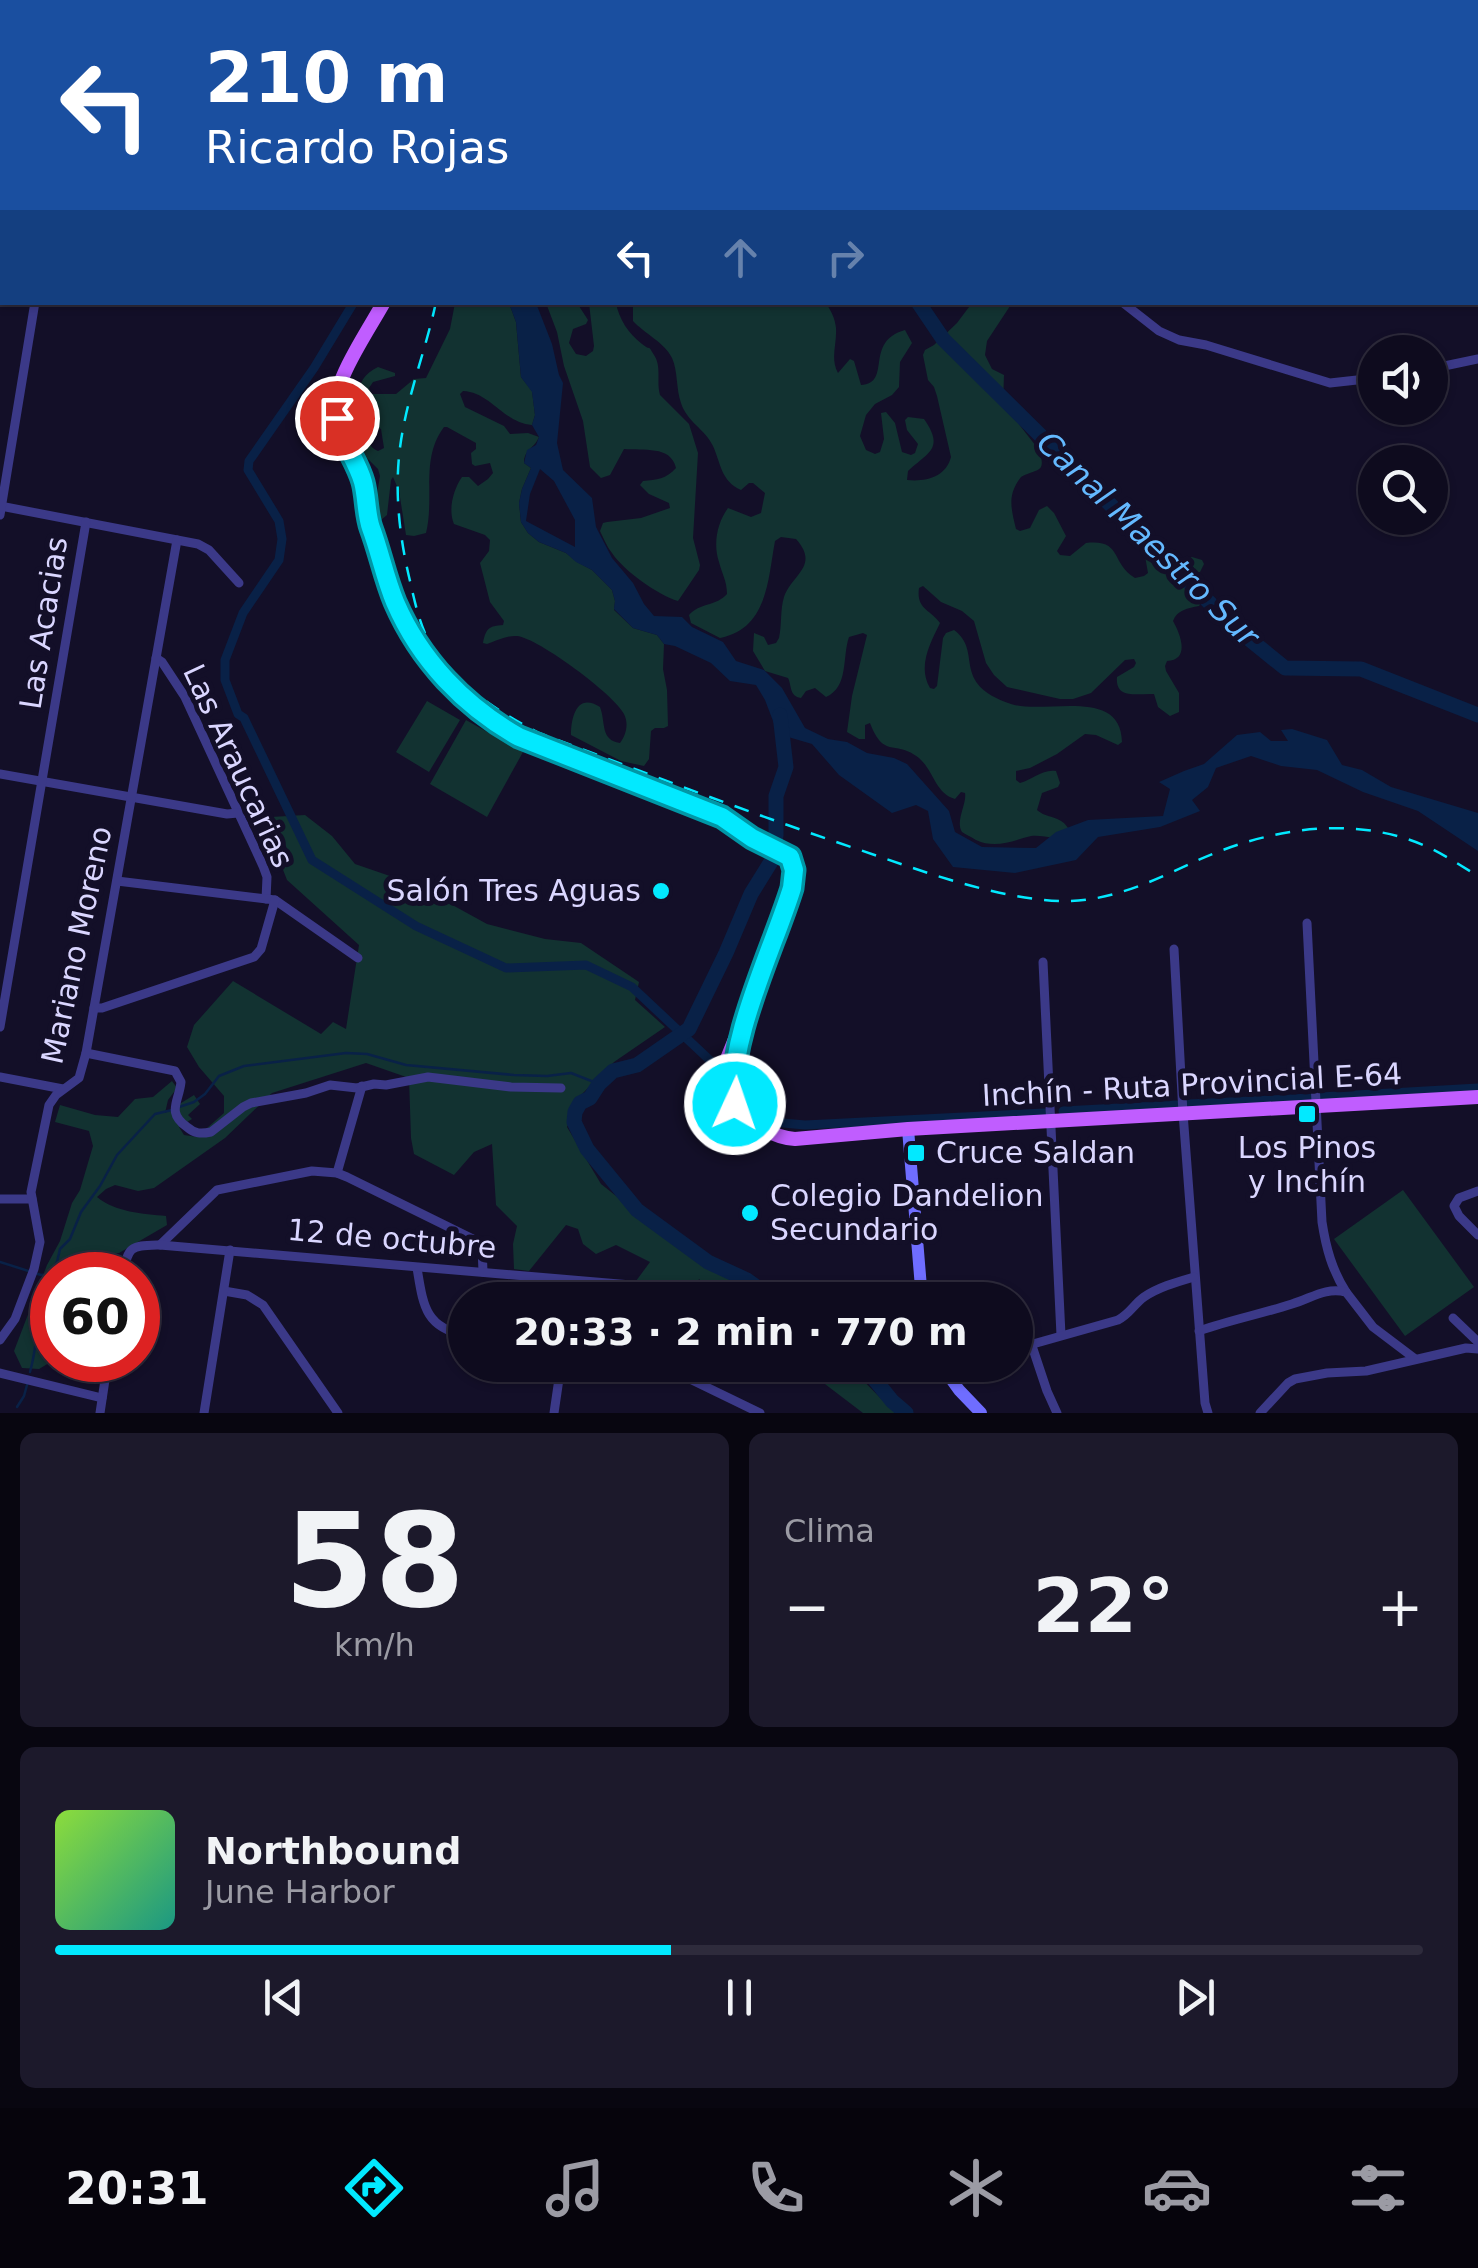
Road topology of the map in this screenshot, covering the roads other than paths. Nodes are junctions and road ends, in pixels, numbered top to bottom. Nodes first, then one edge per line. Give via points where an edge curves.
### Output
1 (34, 305) edge
2 (382, 305) edge
3 (1126, 305) edge
4 (1478, 359) edge
5 (1448, 365) edge
6 (1358, 380) edge
7 (0, 509) edge
8 (86, 522) junction
9 (177, 540) junction
10 (239, 583) dead end
11 (156, 658) junction
12 (0, 774) edge
13 (43, 782) junction
14 (132, 798) junction
15 (238, 813) junction
16 (117, 881) junction
17 (271, 899) junction
18 (1307, 923) dead end
19 (1174, 949) dead end
20 (358, 958) dead end
21 (1043, 962) dead end
22 (94, 1008) junction
23 (0, 1027) edge
24 (86, 1052) junction
25 (0, 1077) edge
26 (362, 1086) junction
27 (562, 1088) dead end
28 (63, 1089) junction
29 (1478, 1097) edge
30 (1316, 1106) junction
31 (1183, 1113) junction
32 (1051, 1120) junction
33 (908, 1129) junction
34 (337, 1173) junction
35 (1478, 1191) edge
36 (0, 1199) edge
37 (32, 1199) junction
38 (1478, 1236) edge
39 (160, 1245) junction
40 (230, 1250) junction
41 (1327, 1251) junction
42 (128, 1252) edge
43 (417, 1268) junction
44 (482, 1272) junction
45 (1194, 1277) junction
46 (588, 1282) edge
47 (921, 1282) edge
48 (1322, 1284) junction
49 (224, 1291) junction
50 (1346, 1292) junction
51 (1454, 1318) dead end
52 (448, 1330) edge
53 (1199, 1331) junction
54 (1062, 1335) junction
55 (0, 1340) edge
56 (1478, 1345) edge
57 (1414, 1358) junction
58 (0, 1373) edge
59 (105, 1382) edge
60 (559, 1382) edge
61 (696, 1382) edge
62 (953, 1382) edge
63 (102, 1398) junction
64 (100, 1413) edge
65 (204, 1413) edge
66 (338, 1413) edge
67 (554, 1413) edge
68 (760, 1413) edge
69 (981, 1413) edge
70 (1057, 1413) edge
71 (1208, 1413) edge
72 (1260, 1413) edge

1 - 7 street
2 - 33 main road, Inchín - Ruta Provincial E-64 via 346,372 336,410 362,477 394,599 422,650 463,698 505,729 714,813 786,853 794,883 754,992 733,1080 735,1104 781,1138
3 - 6 street via 1179,340 1330,383
4 - 5 street
7 - 8 street
8 - 9 street
8 - 13 street, Las Acacias
9 - 10 street via 204,546
9 - 11 street, Mariano Moreno
11 - 14 street, Mariano Moreno
11 - 15 street, Las Araucarias via 185,696
12 - 13 street
13 - 14 street
13 - 23 street, Las Acacias
14 - 15 street
14 - 16 street, Mariano Moreno
15 - 17 street, Las Araucarias
16 - 17 street
16 - 22 street, Mariano Moreno
17 - 20 street
17 - 22 street via 254,957
18 - 30 street
19 - 31 street
21 - 32 street
22 - 24 street, Mariano Moreno
24 - 26 street via 175,1071 182,1088 177,1119 204,1134 251,1104 330,1085
24 - 28 street, Mariano Moreno via 79,1078
25 - 28 street
26 - 27 street via 428,1077
26 - 34 street
28 - 37 street, Mariano Moreno via 48,1105
29 - 30 main road, Inchín - Ruta Provincial E-64
30 - 31 main road, Inchín - Ruta Provincial E-64
30 - 41 street
31 - 32 main road, Inchín - Ruta Provincial E-64
31 - 45 street
32 - 33 main road, Inchín - Ruta Provincial E-64
32 - 54 street
33 - 47 main road
34 - 39 street via 312,1171 218,1190
34 - 44 street via 478,1242
35 - 38 street via 1455,1200 1455,1211
36 - 37 street
37 - 55 street, Mariano Moreno via 40,1237 33,1273
39 - 40 street, 12 de octubre
39 - 42 street, 12 de octubre
40 - 43 street, 12 de octubre
40 - 49 street
41 - 48 street
41 - 50 street
43 - 44 street, 12 de octubre
43 - 52 street via 430,1318
44 - 46 street, 12 de octubre
45 - 53 street
45 - 54 street via 1145,1296 1118,1320
48 - 50 street
48 - 53 street via 1292,1304
49 - 65 street
49 - 66 street via 263,1304
50 - 57 street via 1373,1327
51 - 56 street
53 - 71 street
54 - 70 street via 1032,1346
56 - 57 street
57 - 72 street via 1295,1379
58 - 63 street
59 - 63 street
60 - 67 street
61 - 68 street
62 - 69 main road
63 - 64 street

